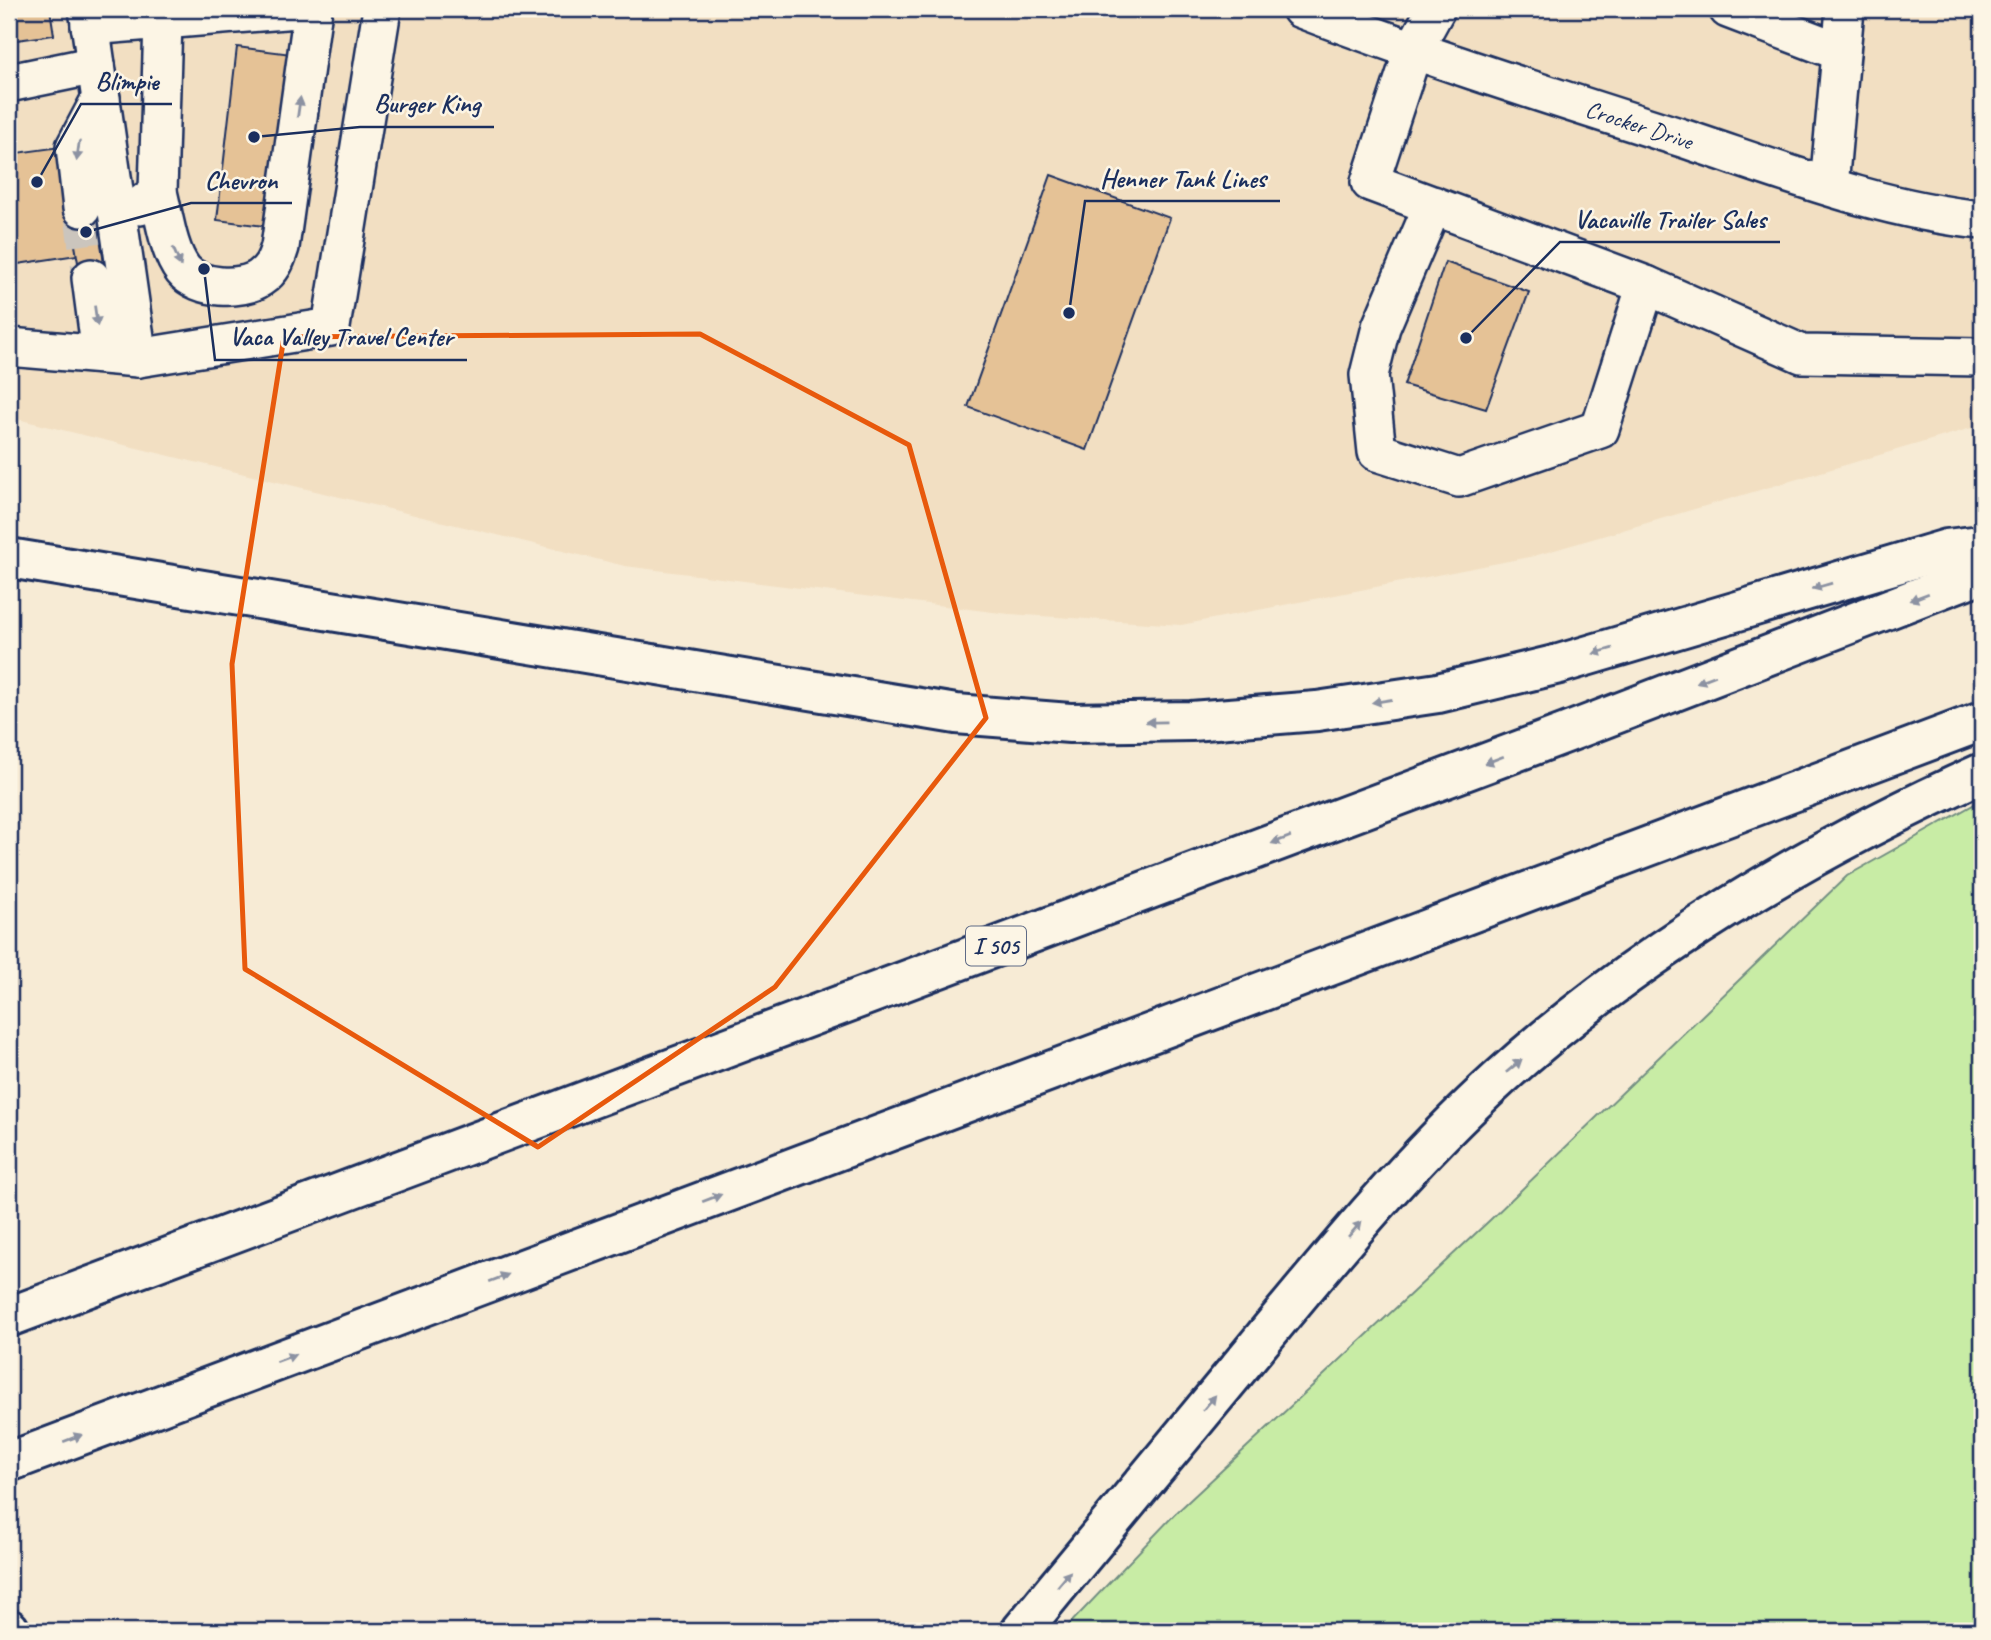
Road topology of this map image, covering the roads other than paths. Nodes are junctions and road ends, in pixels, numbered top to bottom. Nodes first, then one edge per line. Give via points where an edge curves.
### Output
1 (297, 9) edge
2 (313, 9) edge
3 (382, 9) edge
4 (1301, 9) edge
5 (1436, 9) edge
6 (1728, 9) edge
7 (1845, 9) edge
8 (89, 17) edge
9 (163, 20) junction
10 (1413, 51) junction
11 (1841, 52) junction
12 (98, 82) junction
13 (9, 83) edge
14 (1829, 186) junction
15 (158, 192) junction
16 (1433, 205) junction
17 (82, 208) tunnel mouth
18 (1982, 220) edge
19 (118, 222) junction
20 (91, 278) tunnel mouth
21 (1646, 285) junction
22 (9, 347) edge
23 (101, 354) junction
24 (1982, 357) edge
25 (138, 358) junction
26 (1982, 545) edge
27 (9, 558) edge
28 (1982, 573) edge
29 (1982, 721) edge
30 (1982, 773) edge
31 (9, 1317) edge
32 (9, 1462) edge
33 (1021, 1631) edge

1 - 9 street
15 -> 2 street via 183,271 201,283 248,284 275,265
3 - 25 street via 331,327
4 - 10 street, Crocker Drive
5 - 10 street
6 - 11 street
7 - 11 street
8 - 9 street
8 - 12 street
9 - 15 street
10 - 14 street, Crocker Drive
10 - 16 street via 1370,182
11 - 14 street
12 - 13 street
12 -> 17 street via 75,147
12 - 19 street
14 - 18 street, Crocker Drive via 1946,216
15 - 19 street
16 - 21 street
16 - 21 street via 1381,327 1369,375 1377,452 1459,478 1600,429
19 - 25 street
20 -> 23 street
21 - 24 street via 1802,354
22 - 23 street
23 - 25 street
26 -> 27 highway via 1947,549 1559,664 1438,693 1191,722 1070,723 956,714
28 -> 31 highway, I 505
32 -> 29 highway
33 -> 30 highway via 1322,1266 1415,1161 1502,1076 1609,988 1703,922 1802,861

